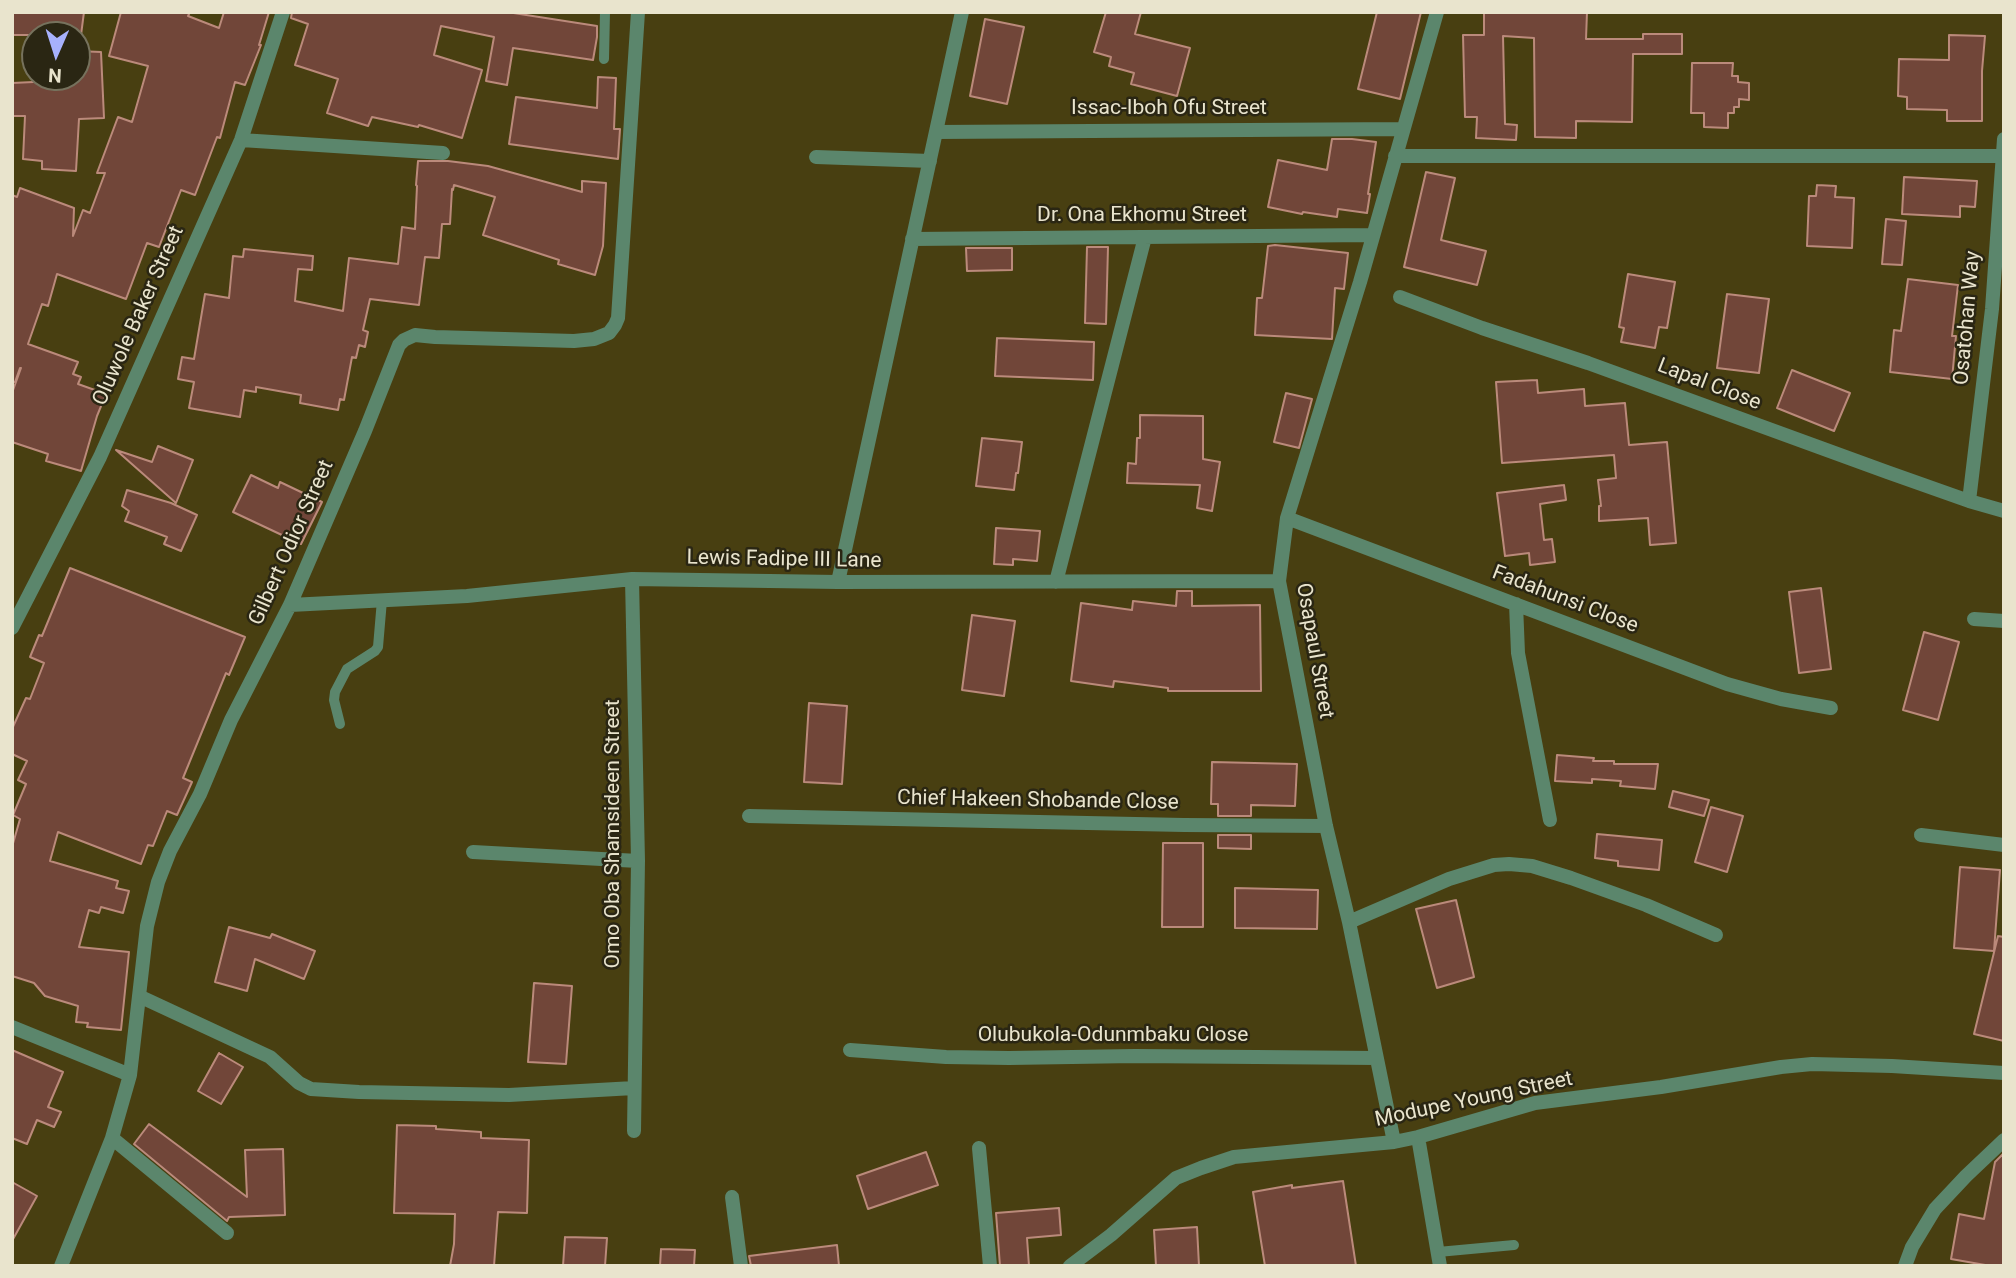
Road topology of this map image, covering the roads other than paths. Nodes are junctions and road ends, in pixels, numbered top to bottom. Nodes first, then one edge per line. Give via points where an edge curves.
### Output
1 (283, 12) edge
2 (606, 12) edge
3 (638, 12) edge
4 (962, 12) edge
5 (1437, 12) edge
6 (604, 59) dead end
7 (1403, 129) junction
8 (936, 132) junction
9 (2004, 139) edge
10 (241, 140) junction
11 (443, 153) dead end
12 (1395, 156) junction
13 (2002, 156) edge
14 (817, 157) dead end
15 (930, 161) junction
16 (1372, 235) junction
17 (1145, 237) junction
18 (912, 239) junction
19 (1400, 297) dead end
20 (1998, 310) edge
21 (1969, 501) junction
22 (2004, 511) edge
23 (1287, 518) junction
24 (632, 579) junction
25 (1279, 581) junction
26 (838, 582) junction
27 (1056, 582) junction
28 (382, 600) junction
29 (1516, 604) junction
30 (290, 605) junction
31 (1974, 619) dead end
32 (2004, 621) edge
33 (12, 628) edge
34 (1831, 708) dead end
35 (340, 724) dead end
36 (749, 816) dead end
37 (1550, 820) dead end
38 (1326, 826) junction
39 (1921, 835) dead end
40 (2004, 845) edge
41 (473, 852) dead end
42 (638, 861) junction
43 (1349, 922) junction
44 (1716, 935) dead end
45 (141, 997) junction
46 (12, 1027) edge
47 (850, 1050) dead end
48 (1376, 1058) junction
49 (2004, 1073) edge
50 (130, 1075) junction
51 (634, 1088) junction
52 (634, 1131) dead end
53 (112, 1138) junction
54 (1418, 1138) junction
55 (2004, 1140) edge
56 (1394, 1142) junction
57 (979, 1148) dead end
58 (732, 1197) dead end
59 (227, 1233) dead end
60 (1514, 1245) dead end
61 (1439, 1259) edge
62 (61, 1266) edge
63 (741, 1266) edge
64 (990, 1266) edge
65 (1070, 1266) edge
66 (1905, 1266) edge

1 - 10 street, Oluwole Baker Street
2 - 6 lane
3 - 30 street, Gilbert Odior Street via 615,325 605,335 574,341 415,335 404,340 395,352
4 - 8 street
5 - 7 street, Osapaul Street
7 - 8 street, Issac-Iboh Ofu Street
7 - 12 street, Osapaul Street
8 - 15 street
9 - 13 street, Osatohan Way
10 - 11 street
10 - 33 street, Oluwole Baker Street via 100,457
12 - 13 street
12 - 16 street, Osapaul Street
13 - 20 street, Osatohan Way
14 - 15 street
15 - 18 street
16 - 17 street, Dr. Ona Ekhomu Street
16 - 23 street, Osapaul Street
17 - 18 street, Dr. Ona Ekhomu Street
17 - 27 street
18 - 26 street
19 - 21 street, Lapal Close
20 - 21 street, Osatohan Way
21 - 22 street, Lapal Close
23 - 25 street, Osapaul Street
23 - 29 street, Fadahunsi Close
24 - 26 street, Lewis Fadipe III Lane
24 - 28 street, Lewis Fadipe III Lane
24 - 42 street, Omo Oba Shamsideen Street
25 - 27 street, Lewis Fadipe III Lane
25 - 38 street, Osapaul Street
26 - 27 street, Lewis Fadipe III Lane
28 - 30 street, Lewis Fadipe III Lane
28 - 35 lane via 378,647 347,668 335,692
29 - 34 street, Fadahunsi Close via 1727,684
29 - 37 street via 1518,653
30 - 45 street, Gilbert Odior Street via 170,850 147,926
31 - 32 street
36 - 38 street, Chief Hakeen Shobande Close
38 - 43 street, Osapaul Street
39 - 40 street
41 - 42 street
42 - 51 street, Omo Oba Shamsideen Street
43 - 44 street via 1449,879 1509,864 1571,878
43 - 48 street, Osapaul Street
45 - 50 street, Gilbert Odior Street
45 - 51 street via 270,1057 311,1089 509,1095
46 - 50 street
47 - 48 street, Olubukola-Odunmbaku Close via 1009,1058
48 - 56 street, Osapaul Street
49 - 54 street, Modupe Young Street via 1825,1064 1781,1067 1535,1103
50 - 53 street, Gilbert Odior Street
51 - 52 street, Omo Oba Shamsideen Street
53 - 59 street
53 - 62 street, Gilbert Odior Street
54 - 56 street, Modupe Young Street
54 - 61 street
55 - 66 street via 1935,1209
56 - 65 street, Modupe Young Street via 1234,1157 1201,1168 1176,1178
57 - 64 street
58 - 63 street
60 - 61 lane

